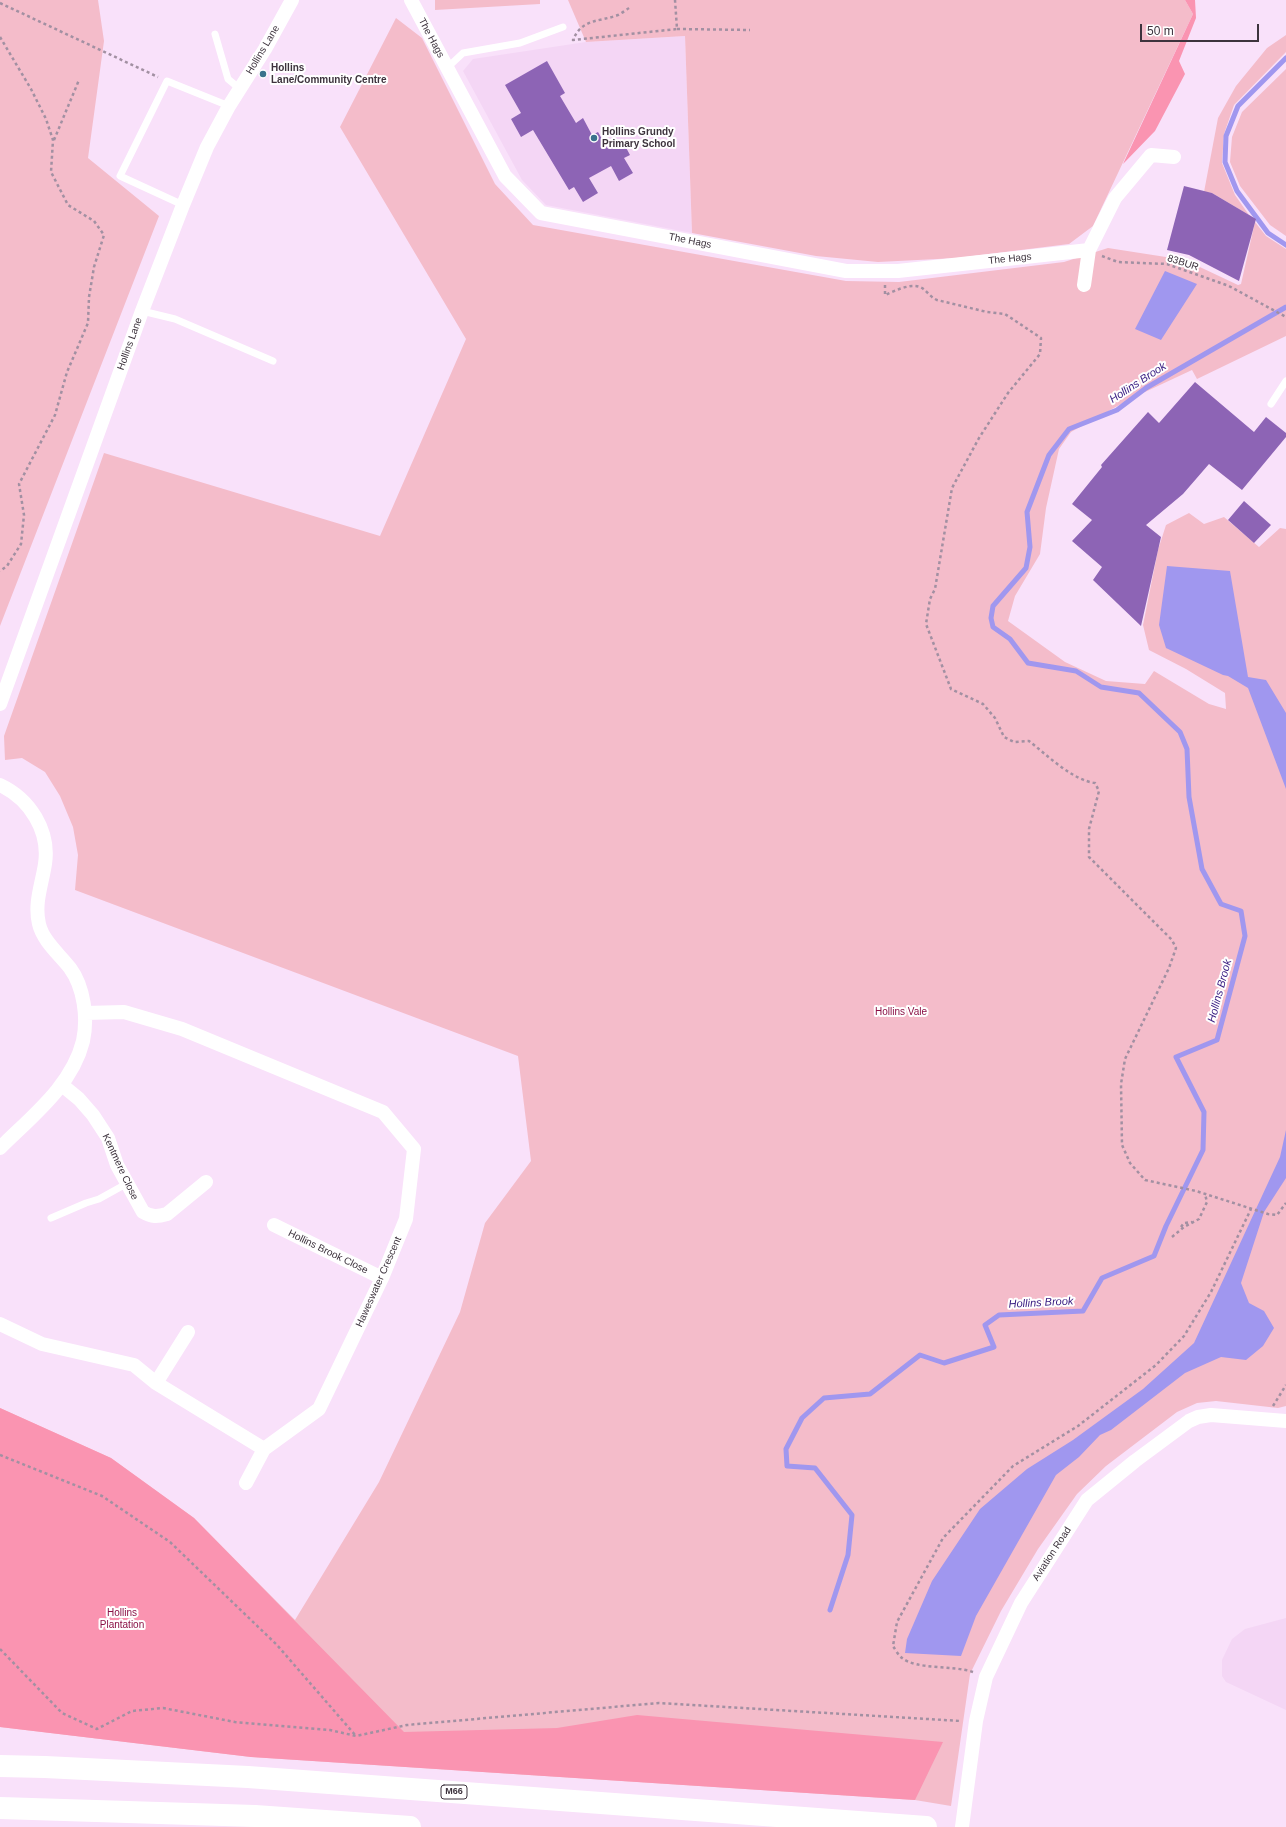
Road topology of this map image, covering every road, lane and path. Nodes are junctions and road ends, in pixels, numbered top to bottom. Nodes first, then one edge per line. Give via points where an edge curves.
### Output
1 (292, 0) edge
2 (411, 0) edge
3 (675, 0) edge
4 (0, 3) edge
5 (630, 8) dead end
6 (563, 27) dead end
7 (677, 29) junction
8 (750, 30) dead end
9 (215, 34) dead end
10 (0, 37) edge
11 (447, 68) junction
12 (79, 80) dead end
13 (167, 81) junction
14 (240, 89) junction
15 (229, 106) junction
16 (53, 140) junction
17 (1174, 157) dead end
18 (183, 205) junction
19 (1089, 250) junction
20 (884, 271) junction
21 (1084, 285) dead end
22 (142, 311) junction
23 (1286, 317) edge
24 (273, 361) dead end
25 (1286, 381) edge
26 (1271, 404) dead end
27 (0, 571) edge
28 (0, 704) edge
29 (0, 785) edge
30 (85, 1013) junction
31 (62, 1085) junction
32 (0, 1148) edge
33 (206, 1182) dead end
34 (126, 1184) junction
35 (1204, 1194) junction
36 (1286, 1203) edge
37 (1252, 1209) junction
38 (51, 1218) dead end
39 (1192, 1222) junction
40 (274, 1225) dead end
41 (1181, 1227) dead end
42 (1172, 1237) dead end
43 (382, 1278) junction
44 (0, 1324) edge
45 (188, 1332) dead end
46 (156, 1383) junction
47 (1286, 1384) edge
48 (1264, 1420) junction
49 (1286, 1421) edge
50 (264, 1449) junction
51 (0, 1455) edge
52 (246, 1483) dead end
53 (0, 1649) edge
54 (986, 1677) junction
55 (976, 1721) junction
56 (356, 1736) junction
57 (0, 1766) edge
58 (0, 1808) edge
59 (917, 1826) edge
60 (410, 1827) edge
61 (962, 1827) edge

1 - 14 street, Hollins Lane
2 - 11 street, The Hags
3 - 7 path
4 - 13 path
5 - 7 path via 618,15 592,21 576,32 573,40
6 - 11 lane via 520,43 463,53
7 - 8 path
9 - 14 lane via 228,79
10 - 16 path via 31,89
11 - 20 street, The Hags via 505,176 541,213 846,271
12 - 16 path
13 - 15 lane
13 - 18 lane via 120,176
14 - 15 street, Hollins Lane
15 - 18 street, Hollins Lane via 207,146
16 - 27 path via 51,172 68,206 94,221 104,234 94,267 88,323 67,372 55,415 19,484 24,515 21,544 7,566
17 - 19 street via 1151,155 1115,198
18 - 22 street, Hollins Lane
19 - 20 street, The Hags
19 - 21 street
19 - 23 path, 83BUR via 1118,262 1167,264 1229,286
20 - 35 path via 885,295 909,286 922,288 936,300 1005,314 1041,338 1040,354 1008,393 952,488 935,589 930,599 926,624 951,689 983,704 995,718 1004,736 1014,742 1029,741 1057,764 1086,782 1095,783 1099,791 1089,829 1089,857 1172,940 1176,948 1125,1059 1121,1084 1122,1145 1130,1163 1145,1180
22 - 24 lane via 175,319
22 - 28 street, Hollins Lane
25 - 26 lane
29 - 30 street via 11,790 29,808 41,826 45,844 45,863 38,896 39,924 46,940 77,981
30 - 31 street via 83,1041
30 - 43 street, Haweswater Crescent via 124,1012 182,1029 383,1112 414,1149 406,1219
31 - 32 street
31 - 34 street, Kentmere Close via 93,1115 108,1138
33 - 34 street, Kentmere Close via 167,1214 159,1217 143,1212
34 - 38 lane via 99,1199
35 - 37 path
35 - 39 path via 1207,1202 1199,1219
36 - 37 path via 1277,1215
37 - 54 path via 1211,1292 1184,1336 1156,1365 1078,1426 1013,1466 943,1538 897,1622 893,1646 901,1658 913,1664 963,1669
39 - 41 path via 1184,1223
39 - 42 path
40 - 43 street, Hollins Brook Close
43 - 50 street, Haweswater Crescent via 319,1409
44 - 46 street via 42,1344 134,1365
45 - 46 street
46 - 50 street
47 - 48 path
48 - 49 street, Aviation Road
48 - 54 street, Aviation Road via 1211,1415 1189,1421 1134,1461 1088,1500 1021,1603
50 - 52 street
51 - 56 path via 102,1496 170,1542 277,1645
53 - 56 path via 62,1713 97,1729 132,1711 163,1708 234,1722 330,1730
54 - 55 street, Aviation Road
55 - 56 path via 659,1703 407,1725
55 - 61 street, Aviation Road
57 - 59 highway, M66 via 248,1777
58 - 60 highway via 255,1816

